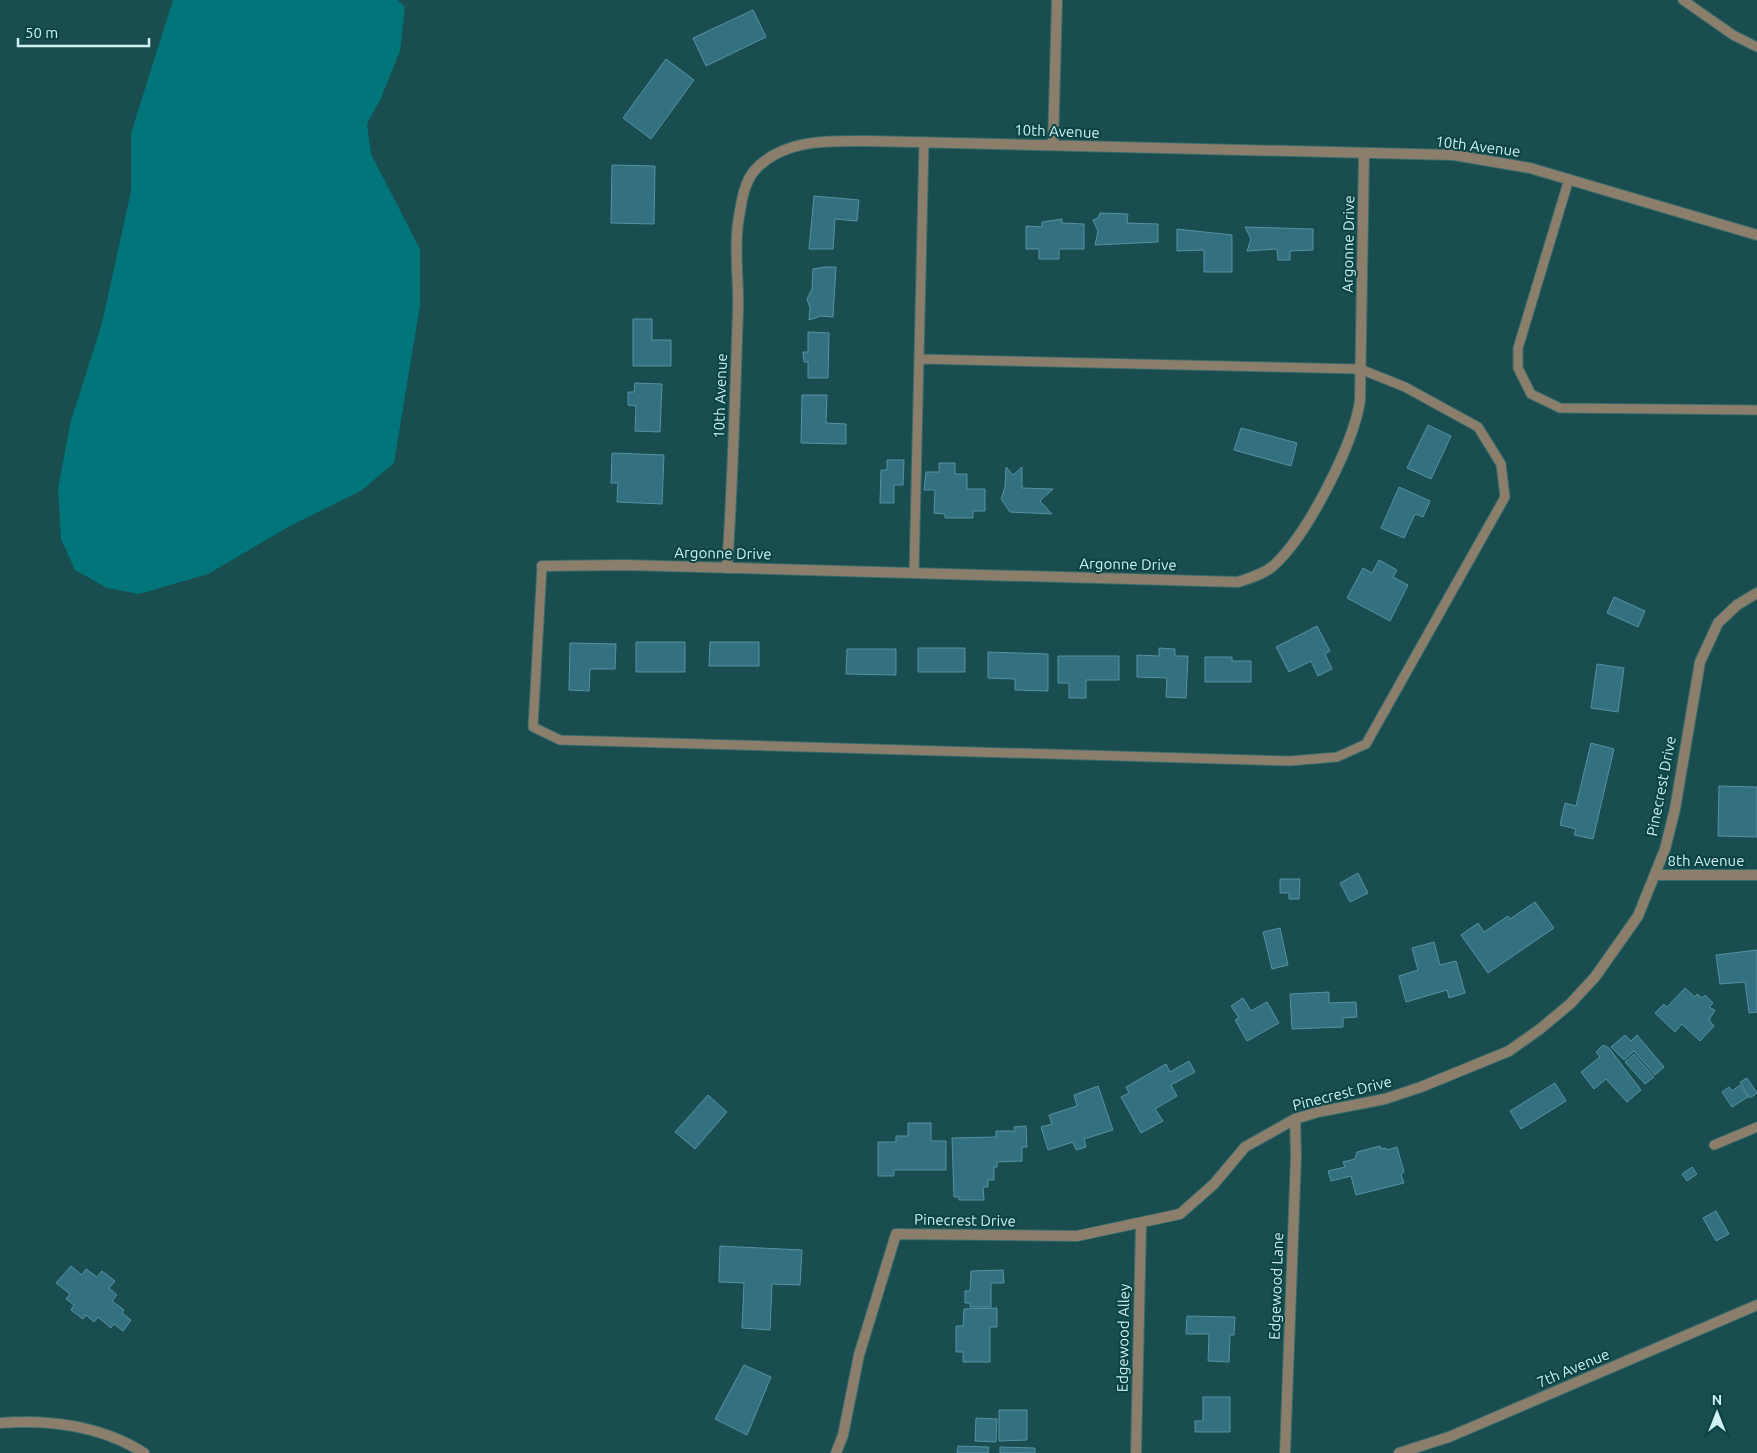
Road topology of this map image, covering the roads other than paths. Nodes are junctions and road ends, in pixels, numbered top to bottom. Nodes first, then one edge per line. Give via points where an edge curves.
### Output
1 (1057, 0) edge
2 (1683, 0) edge
3 (1757, 47) edge
4 (924, 142) junction
5 (1053, 145) junction
6 (1364, 154) junction
7 (1569, 179) junction
8 (1757, 235) edge
9 (919, 359) junction
10 (1360, 369) junction
11 (1757, 410) edge
12 (542, 566) joint
13 (728, 568) junction
14 (914, 573) junction
15 (1757, 593) edge
16 (1655, 875) junction
17 (1757, 875) edge
18 (1295, 1119) junction
19 (1757, 1127) edge
20 (1714, 1145) dead end
21 (1140, 1224) junction
22 (1757, 1305) edge
23 (0, 1423) edge
24 (144, 1453) edge
25 (836, 1453) edge
26 (1136, 1453) edge
27 (1285, 1453) edge
28 (1399, 1453) edge

1 - 5 street
2 - 3 lane via 1733,35
4 - 5 street, 10th Avenue
4 - 9 lane
4 - 13 street, 10th Avenue via 816,141 770,157 747,180 738,225
5 - 6 street, 10th Avenue
6 - 7 street, 10th Avenue via 1454,156 1530,168
6 - 10 street, Argonne Drive
7 - 8 street, 10th Avenue
7 - 11 lane via 1518,348 1518,368 1530,394 1560,408
9 - 10 lane
9 - 14 lane
10 - 12 lane via 1405,387 1478,427 1501,464 1505,496 1366,744 1337,757 1290,761 560,740 533,727
10 - 14 street, Argonne Drive via 1358,418 1350,443 1298,539 1272,567 1253,578 1238,582
12 - 13 street, Argonne Drive
13 - 14 street, Argonne Drive
15 - 16 street, Pinecrest Drive via 1737,605 1718,623 1700,662 1675,809
16 - 17 street, 8th Avenue
16 - 18 street, Pinecrest Drive via 1638,916 1595,977 1570,1004 1509,1051 1384,1099
18 - 21 street, Pinecrest Drive via 1245,1147 1214,1184 1180,1214
18 - 27 street, Edgewood Lane
19 - 20 lane
21 - 25 street, Pinecrest Drive via 1078,1236 896,1234 858,1355 843,1435
21 - 26 street, Edgewood Alley
22 - 28 street, 7th Avenue via 1449,1437
23 - 24 street via 90,1429

